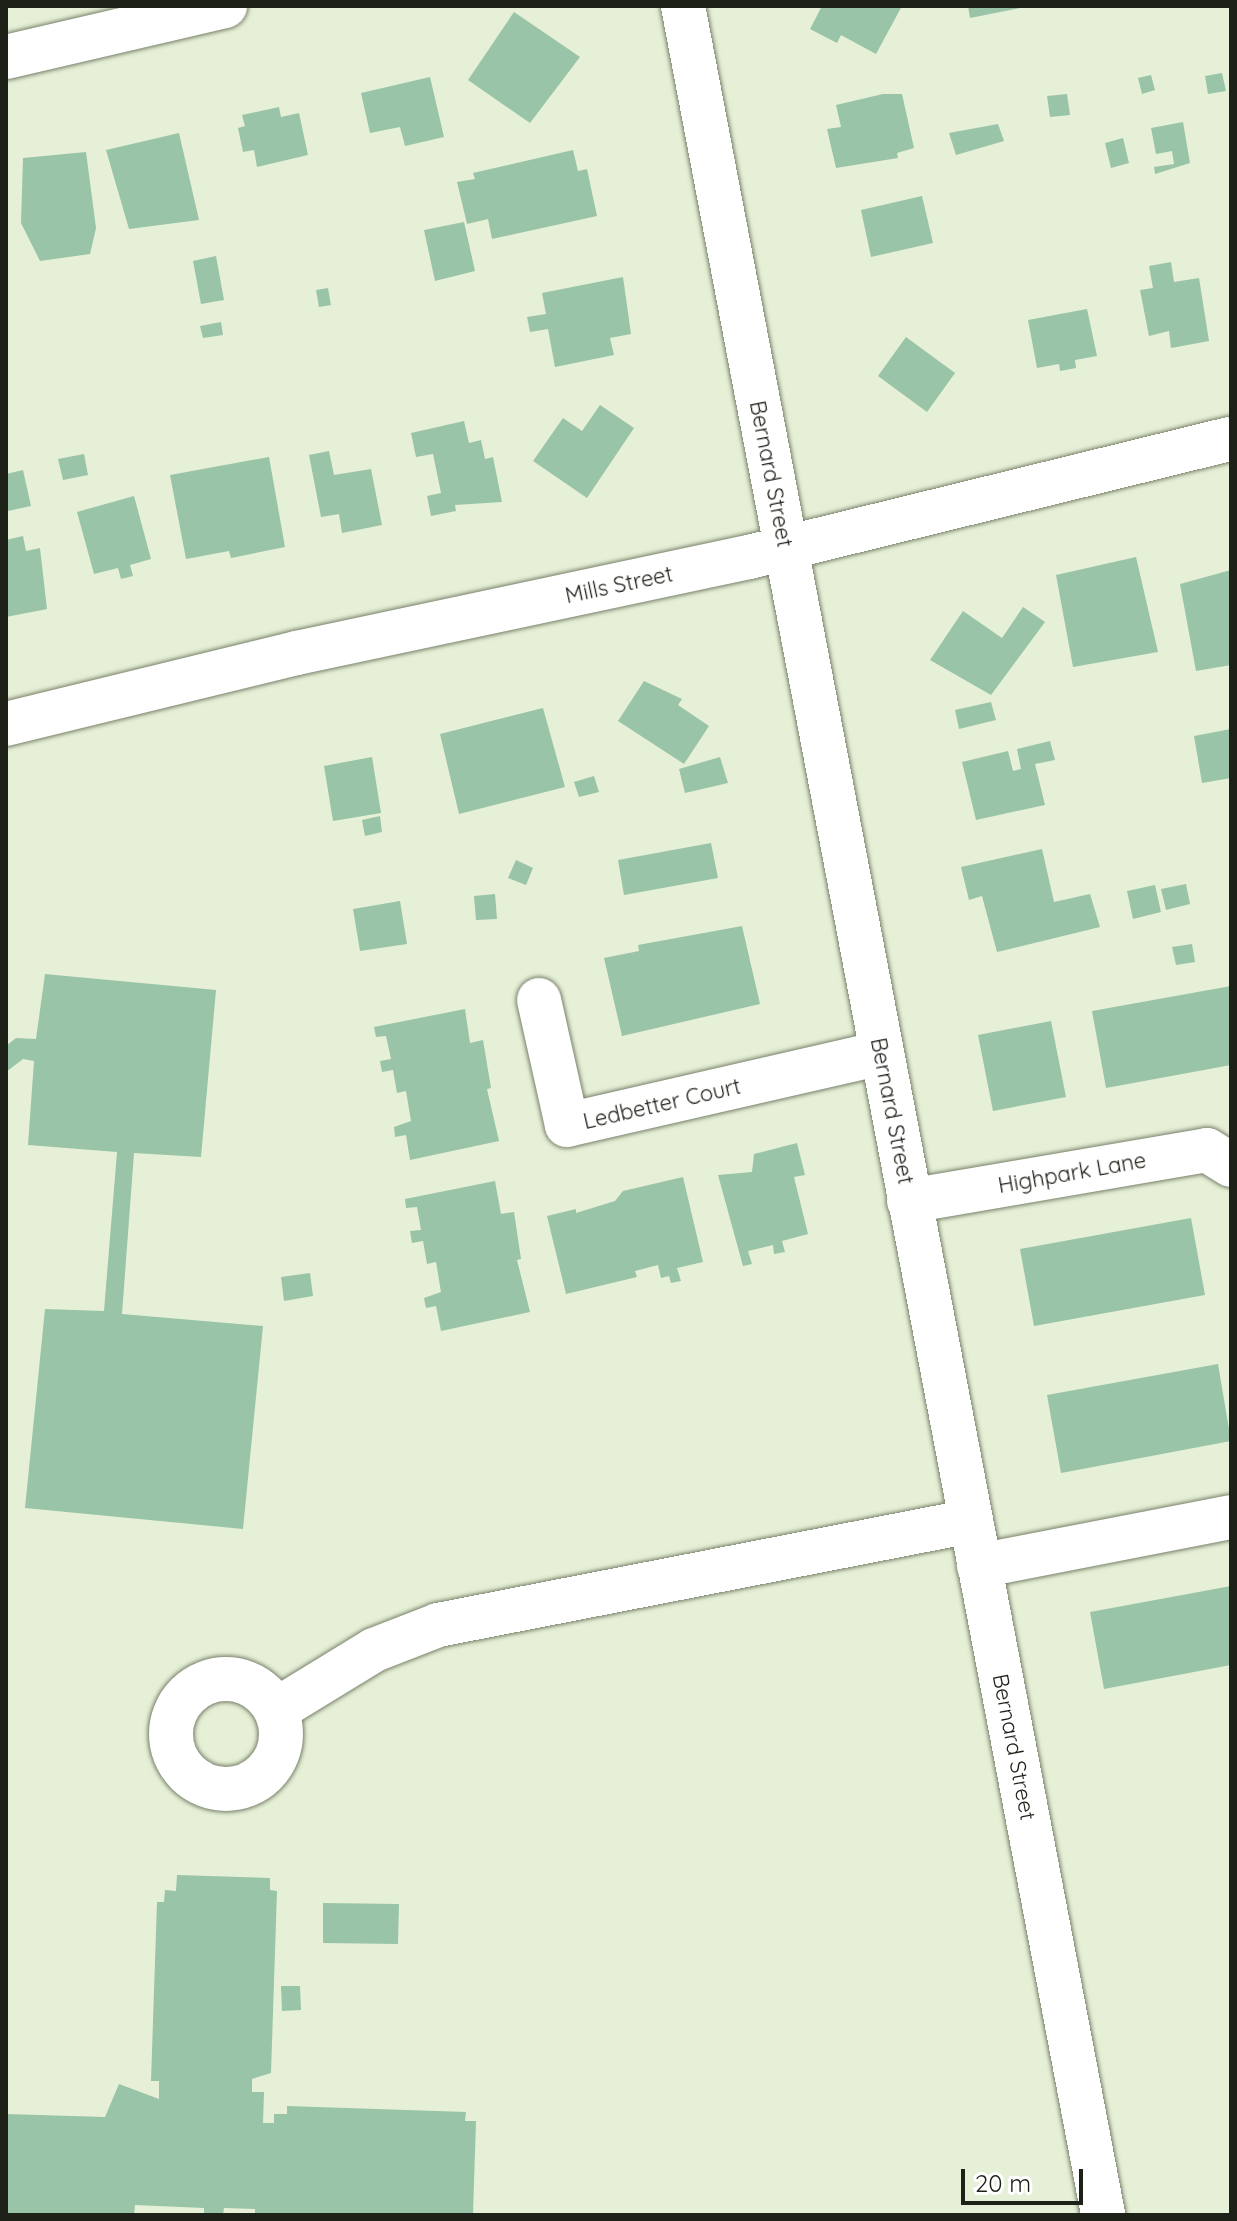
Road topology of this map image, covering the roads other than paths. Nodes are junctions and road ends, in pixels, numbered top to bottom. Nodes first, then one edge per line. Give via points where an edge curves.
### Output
1 (225, 6) edge
2 (683, 6) edge
3 (6, 57) edge
4 (1231, 439) edge
5 (784, 547) junction
6 (6, 724) edge
7 (539, 1000) dead end
8 (882, 1053) junction
9 (1231, 1165) edge
10 (909, 1201) junction
11 (1231, 1517) edge
12 (971, 1521) junction
13 (979, 1566) junction
14 (276, 1710) dead end
15 (1103, 2215) edge

1 - 3 street
2 - 5 street, Bernard Street
4 - 5 street, Mills Street
5 - 6 street, Mills Street via 297,653
5 - 8 street, Bernard Street
7 - 8 street, Ledbetter Court via 567,1125
8 - 10 street, Bernard Street
9 - 10 street, Highpark Lane via 1207,1150
10 - 12 street, Bernard Street
11 - 13 street
12 - 13 street, Bernard Street
12 - 14 street via 438,1625 374,1650
13 - 15 street, Bernard Street

